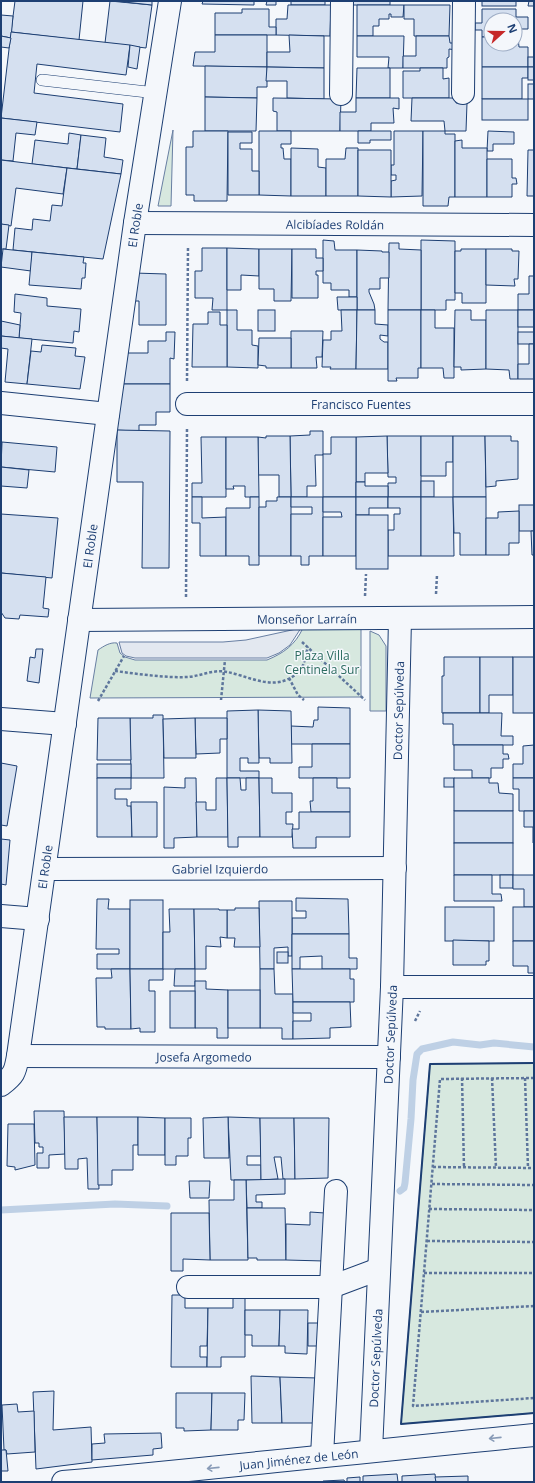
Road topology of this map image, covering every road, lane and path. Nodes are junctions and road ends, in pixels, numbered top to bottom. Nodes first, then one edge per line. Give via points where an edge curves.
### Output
1 (170, 1) edge
2 (342, 1) edge
3 (464, 1) edge
4 (42, 80) dead end
5 (156, 93) junction
6 (463, 93) dead end
7 (341, 94) dead end
8 (135, 223) junction
9 (534, 225) edge
10 (1, 403) edge
11 (187, 404) dead end
12 (534, 404) edge
13 (108, 414) junction
14 (366, 574) dead end
15 (437, 575) dead end
16 (436, 596) dead end
17 (365, 603) dead end
18 (534, 617) edge
19 (400, 618) junction
20 (79, 620) junction
21 (298, 638) dead end
22 (308, 647) junction
23 (124, 656) dead end
24 (225, 660) dead end
25 (115, 671) junction
26 (224, 671) junction
27 (289, 678) junction
28 (221, 700) dead end
29 (304, 700) dead end
30 (365, 700) dead end
31 (98, 701) dead end
32 (1, 719) edge
33 (65, 724) junction
34 (395, 868) junction
35 (45, 869) junction
36 (1, 916) edge
37 (38, 920) junction
38 (392, 987) junction
39 (534, 987) edge
40 (18, 1056) junction
41 (389, 1057) junction
42 (462, 1078) junction
43 (492, 1078) junction
44 (525, 1078) junction
45 (534, 1078) edge
46 (1, 1085) edge
47 (433, 1168) junction
48 (464, 1168) junction
49 (496, 1168) junction
50 (528, 1168) junction
51 (534, 1168) edge
52 (432, 1184) junction
53 (534, 1185) edge
54 (336, 1191) dead end
55 (429, 1209) junction
56 (534, 1210) edge
57 (427, 1241) junction
58 (534, 1242) edge
59 (379, 1269) junction
60 (424, 1273) junction
61 (534, 1273) edge
62 (188, 1287) dead end
63 (331, 1287) junction
64 (534, 1306) edge
65 (421, 1312) junction
66 (534, 1398) edge
67 (534, 1435) edge
68 (371, 1450) junction
69 (322, 1456) junction
70 (172, 1477) edge
71 (63, 1482) edge

1 - 5 street, El Roble
2 - 7 street
3 - 6 street
4 - 5 lane
5 - 8 street, El Roble
8 - 9 street, Alcibíades Roldán
8 - 13 street, El Roble
10 - 13 street
11 - 12 street, Francisco Fuentes
13 - 20 street, El Roble
14 - 17 path
15 - 16 path
18 - 19 street, Monseñor Larraín
19 - 20 street, Monseñor Larraín
19 - 34 street, Doctor Sepúlveda
20 - 33 street, El Roble
21 - 22 path
22 - 27 path via 304,665 297,674
22 - 30 path
23 - 25 path
24 - 26 path
25 - 26 path via 173,677
25 - 31 path
26 - 27 path via 267,682 285,681
26 - 28 path
27 - 29 path via 298,695
32 - 33 street
33 - 35 street, El Roble
34 - 35 street, Gabriel Izquierdo
34 - 38 street, Doctor Sepúlveda
35 - 37 street, El Roble
36 - 37 street
37 - 40 street, El Roble
38 - 39 street
38 - 41 street, Doctor Sepúlveda
40 - 41 street, Josefa Argomedo
40 - 46 street, El Roble via 12,1076
41 - 59 street, Doctor Sepúlveda
42 - 43 path
42 - 47 path via 440,1079
42 - 48 path
43 - 44 path
43 - 49 path
44 - 45 path
44 - 50 path
47 - 48 path
47 - 52 path
48 - 49 path
49 - 50 path
50 - 51 path
52 - 53 path
52 - 55 path
54 - 63 street
55 - 56 path
55 - 57 path
57 - 58 path
57 - 60 path
59 - 63 street
59 - 68 street, Doctor Sepúlveda
60 - 61 path
60 - 65 path
62 - 63 street
63 - 69 street
64 - 65 path
65 - 66 path via 413,1406
67 -> 68 street, Juan Jiménez de León
68 - 69 street, Juan Jiménez de León
69 -> 70 street, Juan Jiménez de León
70 - 71 street, Juan Jiménez de León

